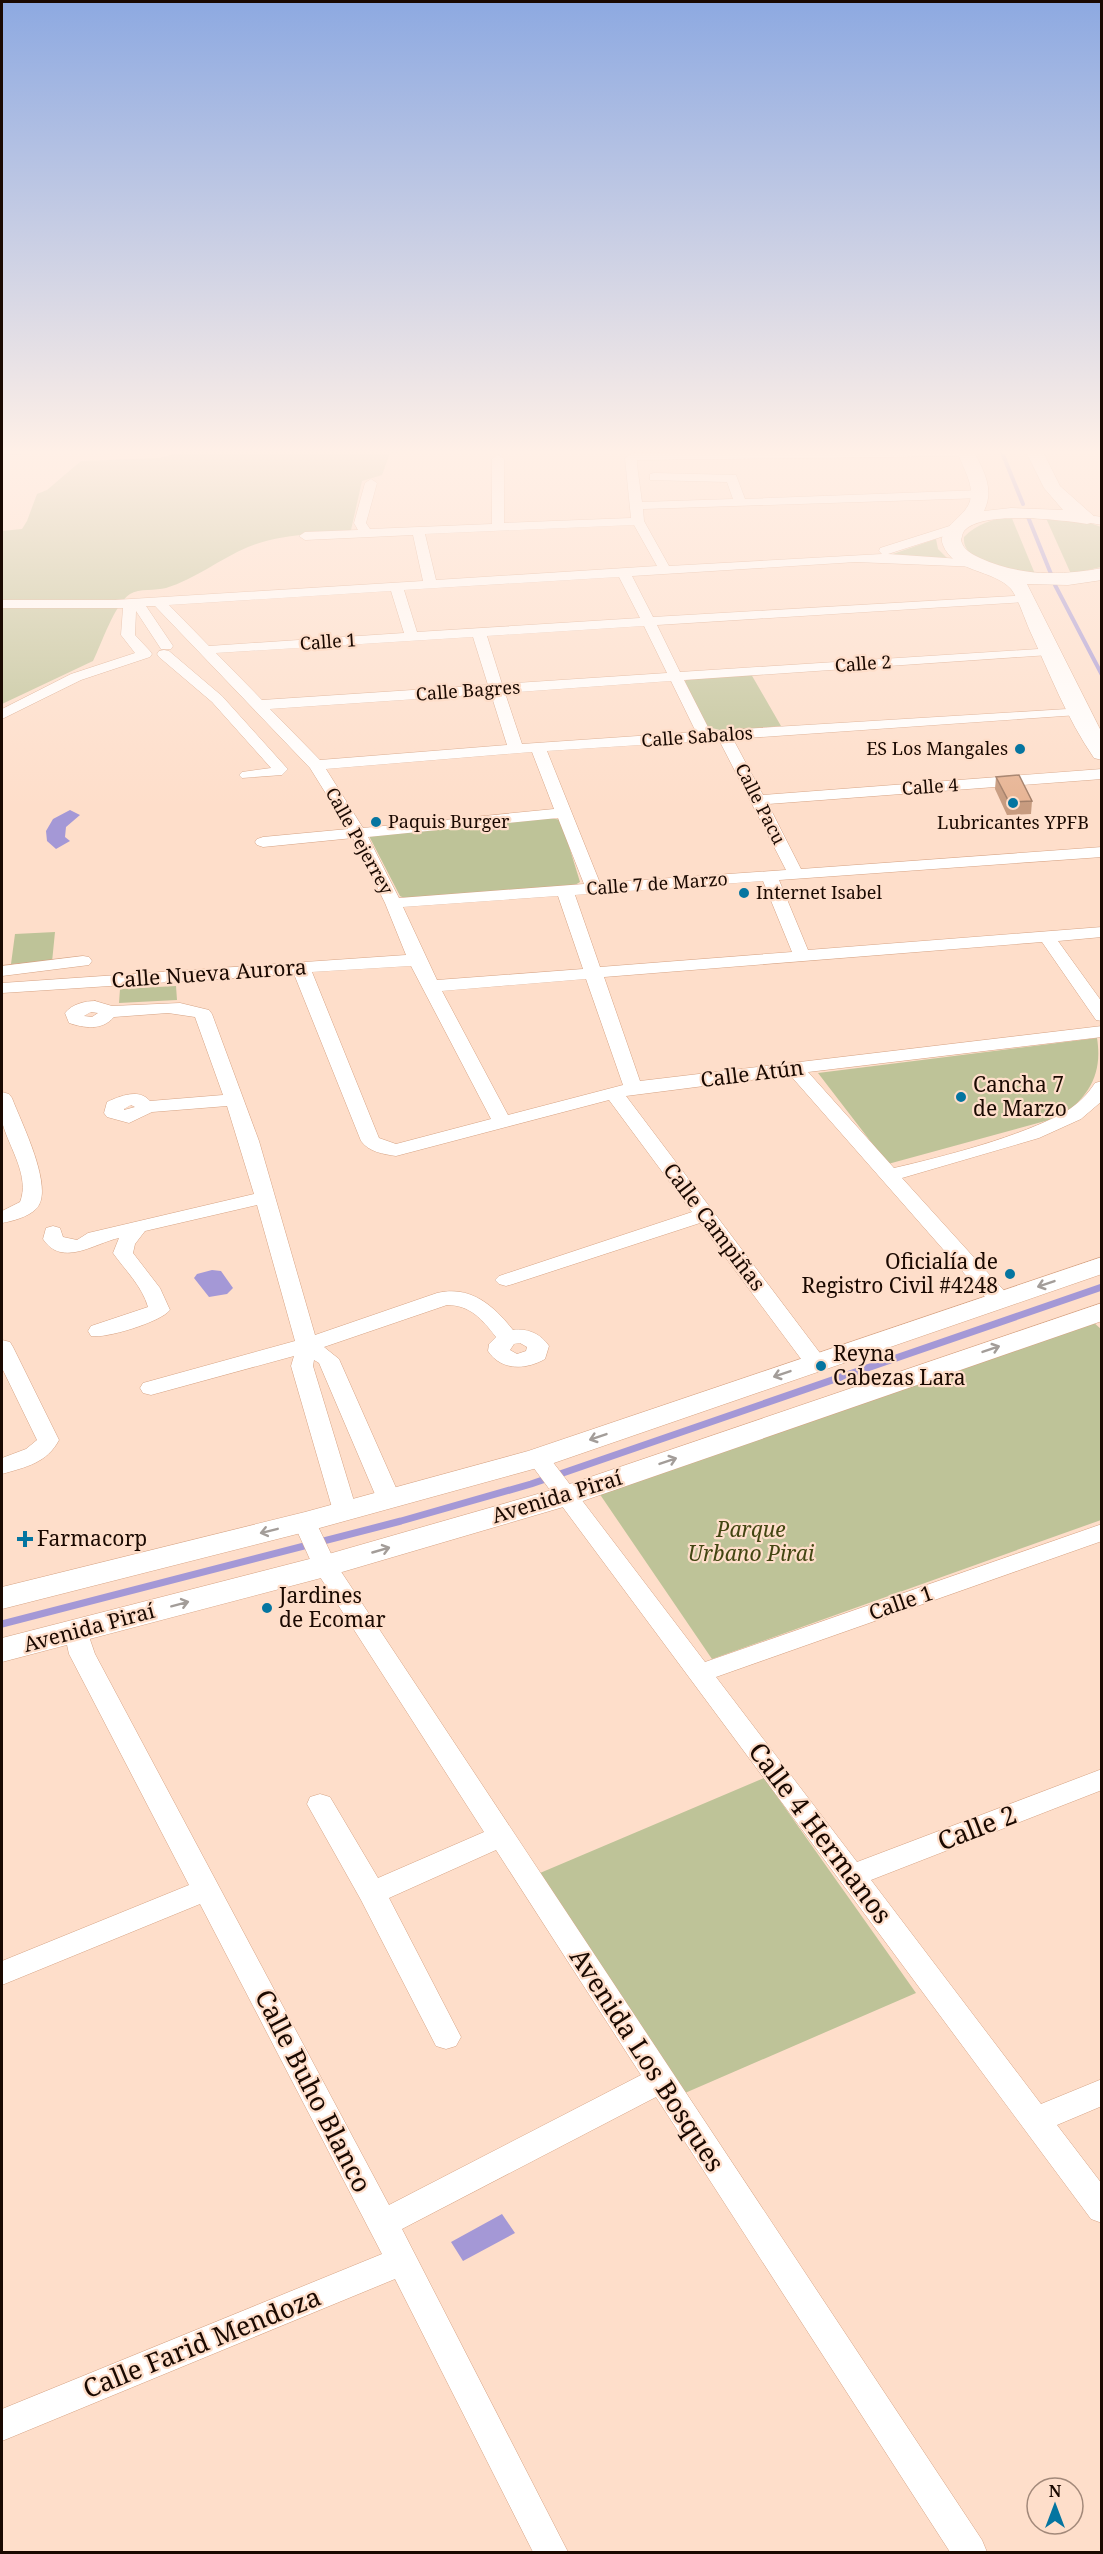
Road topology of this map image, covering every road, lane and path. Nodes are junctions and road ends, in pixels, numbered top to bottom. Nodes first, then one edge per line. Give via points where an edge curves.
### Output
1 (427, 569) edge
2 (678, 569) edge
3 (990, 569) edge
4 (665, 570) joint
5 (995, 571) junction
6 (624, 573) junction
7 (1101, 574) edge
8 (431, 585) junction
9 (396, 587) junction
10 (1025, 598) junction
11 (158, 602) junction
12 (133, 603) junction
13 (2, 604) edge
14 (649, 622) junction
15 (479, 633) junction
16 (412, 637) junction
17 (165, 650) junction
18 (205, 650) junction
19 (1049, 651) junction
20 (144, 653) junction
21 (676, 677) junction
22 (497, 689) junction
23 (260, 705) junction
24 (1078, 711) junction
25 (2, 715) edge
26 (724, 735) junction
27 (705, 736) junction
28 (538, 748) junction
29 (516, 749) junction
30 (1101, 753) edge
31 (316, 765) junction
32 (1101, 774) edge
33 (247, 775) dead end
34 (759, 800) junction
35 (565, 813) junction
36 (357, 831) junction
37 (263, 842) dead end
38 (1101, 852) edge
39 (796, 874) junction
40 (769, 876) junction
41 (594, 889) junction
42 (566, 891) junction
43 (393, 903) junction
44 (1101, 933) edge
45 (1047, 937) junction
46 (802, 956) junction
47 (417, 960) junction
48 (83, 961) dead end
49 (301, 968) junction
50 (2, 972) edge
51 (595, 973) junction
52 (432, 986) junction
53 (2, 988) edge
54 (108, 1012) dead end
55 (1101, 1016) edge
56 (1101, 1031) edge
57 (795, 1069) junction
58 (1101, 1087) edge
59 (623, 1090) junction
60 (2, 1098) edge
61 (234, 1100) junction
62 (145, 1107) dead end
63 (502, 1121) junction
64 (889, 1175) junction
65 (265, 1197) junction
66 (704, 1215) junction
67 (2, 1217) edge
68 (138, 1227) junction
69 (53, 1232) dead end
70 (1101, 1265) edge
71 (506, 1280) dead end
72 (1000, 1300) junction
73 (1100, 1312) edge
74 (99, 1331) dead end
75 (508, 1338) dead end
76 (306, 1345) junction
77 (2, 1347) edge
78 (815, 1362) junction
79 (151, 1388) dead end
80 (2, 1466) edge
81 (552, 1476) junction
82 (389, 1499) junction
83 (345, 1511) junction
84 (307, 1526) junction
85 (1101, 1532) edge
86 (323, 1561) junction
87 (2, 1598) edge
88 (75, 1631) junction
89 (2, 1650) edge
90 (700, 1673) junction
91 (1101, 1779) edge
92 (320, 1804) dead end
93 (502, 1836) junction
94 (852, 1876) junction
95 (208, 1889) junction
96 (372, 1893) junction
97 (2, 1973) edge
98 (446, 2037) dead end
99 (660, 2080) junction
100 (1101, 2092) edge
101 (1035, 2121) junction
102 (1101, 2209) edge
103 (382, 2224) junction
104 (402, 2260) junction
105 (2, 2425) edge
106 (551, 2553) edge
107 (970, 2553) edge

1 - 8 street
2 - 4 street
3 - 5 highway
4 - 6 street
5 - 7 highway via 1030,577
5 - 10 highway via 1018,586
6 - 8 street
6 - 14 street
8 - 9 street
9 - 11 street
9 - 16 street
10 - 14 street, Calle 1
10 - 19 highway
11 - 12 street
11 - 18 street, Calle Pejerrey
12 - 13 street
12 - 17 street via 156,628
12 - 20 street via 127,636
14 - 15 street, Calle 1
14 - 21 street
15 - 16 street, Calle 1
15 - 22 street
16 - 18 street, Calle 1
17 - 20 street
17 - 33 street via 217,699 280,769
18 - 23 street, Calle Pejerrey
19 - 21 street, Calle 2
19 - 24 highway
20 - 25 street via 76,677
21 - 22 street, Calle Bagres
21 - 27 street
22 - 23 street, Calle Bagres
22 - 29 street
23 - 31 street, Calle Pejerrey
24 - 26 street, Calle Sabalos
24 - 30 highway
26 - 27 street, Calle Sabalos
26 - 34 street, Calle Pacu
27 - 28 street, Calle Sabalos
28 - 29 street, Calle Sabalos
28 - 35 street
29 - 31 street, Calle Sabalos
31 - 36 street, Calle Pejerrey
32 - 34 street, Calle 4
34 - 39 street, Calle Pacu
35 - 36 street
35 - 41 street
36 - 37 street
36 - 43 street, Calle Pejerrey
38 - 39 street, Calle 7 de Marzo
39 - 40 street, Calle 7 de Marzo
40 - 41 street, Calle 7 de Marzo
40 - 46 street
41 - 42 street, Calle 7 de Marzo
42 - 43 street, Calle 7 de Marzo
42 - 51 street, Calle Campiñas
43 - 47 street, Calle Pejerrey
44 - 45 street
45 - 46 street
45 - 55 street
46 - 51 street
47 - 49 street, Calle Nueva Aurora
47 - 52 street, Calle Pejerrey
48 - 50 street
49 - 53 street, Calle Nueva Aurora
49 - 63 street, Calle Atún via 371,1141 384,1148 409,1148
51 - 52 street
51 - 59 street, Calle Campiñas
52 - 63 street, Calle Pejerrey
54 - 61 street via 168,1009 203,1014
56 - 57 street, Calle Atún
57 - 59 street, Calle Atún
57 - 64 street
58 - 64 street via 1074,1115 1032,1134
59 - 63 street, Calle Atún
59 - 66 street, Calle Campiñas
60 - 67 street via 33,1180 29,1205
61 - 62 street
61 - 65 street
64 - 72 street
65 - 68 street
65 - 76 street
66 - 71 street
66 - 78 street, Calle Campiñas
68 - 69 street via 95,1237 88,1244 74,1247 59,1244 53,1239
68 - 74 street via 125,1243 123,1253 158,1298 159,1310
70 -> 72 main road, Avenida Piraí
72 - 78 main road, Avenida Piraí
81 -> 73 main road, Avenida Piraí
75 - 76 street via 482,1306 460,1298 446,1298
76 - 79 street
76 - 82 street via 328,1359
76 - 83 street via 302,1366
77 - 80 street via 48,1440 45,1449
78 -> 81 main road, Avenida Piraí
81 - 82 main road, Avenida Piraí
86 -> 81 main road, Avenida Piraí
81 - 90 street, Calle 4 Hermanos
82 - 83 main road, Avenida Piraí
83 - 84 main road, Avenida Piraí
84 - 86 street, Avenida Los Bosques
84 -> 87 main road, Avenida Piraí
85 - 90 street, Calle 1
88 -> 86 main road, Avenida Piraí
86 - 93 street, Avenida Los Bosques
88 - 89 main road, Avenida Piraí
88 - 95 street, Calle Buho Blanco via 82,1654
90 - 94 street, Calle 4 Hermanos
91 - 94 street, Calle 2
92 - 96 street
93 - 96 street
93 - 99 street, Avenida Los Bosques
94 - 101 street, Calle 4 Hermanos
95 - 97 street
95 - 103 street, Calle Buho Blanco
96 - 98 street
99 - 103 street
99 - 107 street, Avenida Los Bosques
100 - 101 street
101 - 102 street, Calle 4 Hermanos
103 - 104 street, Calle Buho Blanco
104 - 105 street, Calle Farid Mendoza
104 - 106 street, Calle Buho Blanco

